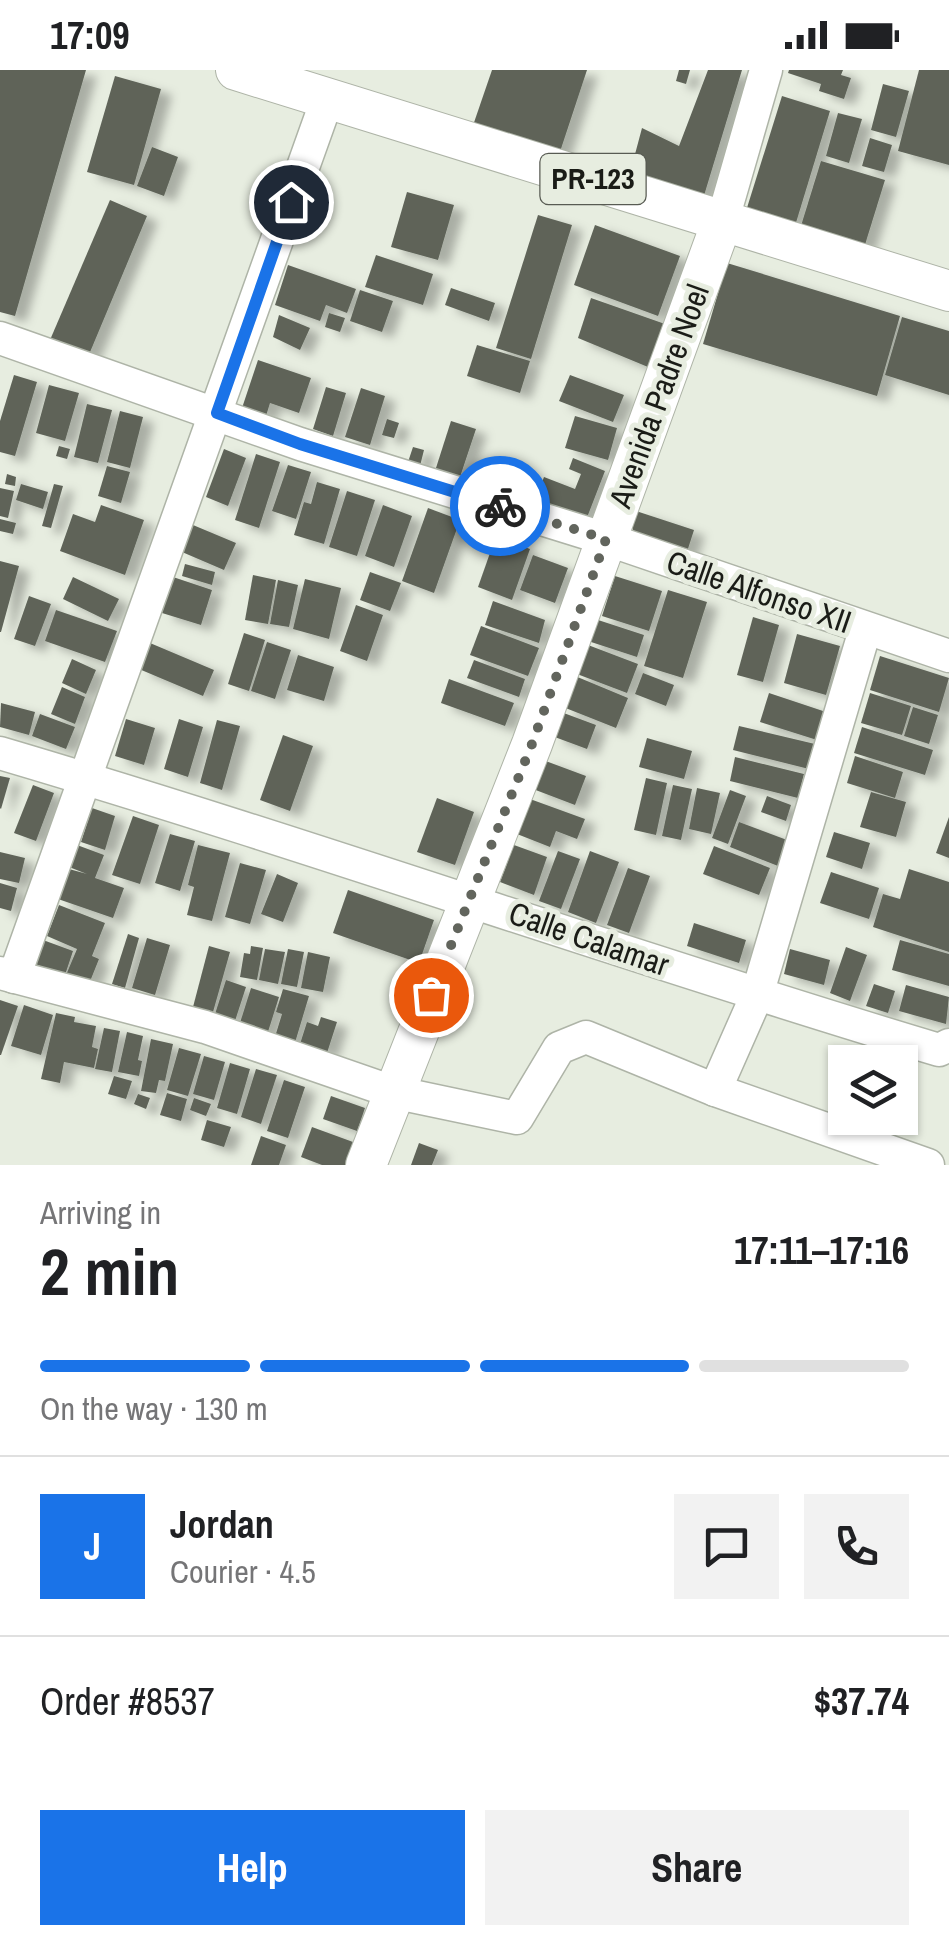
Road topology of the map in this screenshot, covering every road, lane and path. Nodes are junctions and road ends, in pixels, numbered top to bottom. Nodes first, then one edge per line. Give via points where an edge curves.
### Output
1 (236, 70) edge
2 (766, 70) edge
3 (328, 97) junction
4 (722, 220) junction
5 (949, 290) edge
6 (0, 338) edge
7 (217, 413) junction
8 (606, 539) junction
9 (865, 630) junction
10 (949, 656) edge
11 (0, 753) edge
12 (84, 778) junction
13 (470, 899) junction
14 (7, 975) edge
15 (757, 995) junction
16 (949, 1044) edge
17 (715, 1090) junction
18 (393, 1092) junction
19 (366, 1165) edge
20 (928, 1165) edge

1 - 3 main road, PR-123
2 - 4 street, Avenida Padre Noel
3 - 4 main road, PR-123
3 - 7 street
4 - 5 main road, PR-123
4 - 8 main road, Avenida Padre Noel
6 - 7 street, Calle Alfonso XII
7 - 8 street, Calle Alfonso XII
7 - 12 street
8 - 9 street, Calle Alfonso XII
8 - 13 main road, Avenida Padre Noel
9 - 10 street, Calle Alfonso XII
9 - 15 street
11 - 12 street, Calle Calamar
12 - 13 street, Calle Calamar
12 - 14 street
13 - 15 street, Calle Calamar
13 - 18 main road, Avenida Padre Noel
14 - 18 street via 205,1027
15 - 16 street, Calle Calamar via 939,1050
15 - 17 street
17 - 18 street via 586,1037 559,1048 517,1118
17 - 20 street
18 - 19 main road, Avenida Padre Noel

